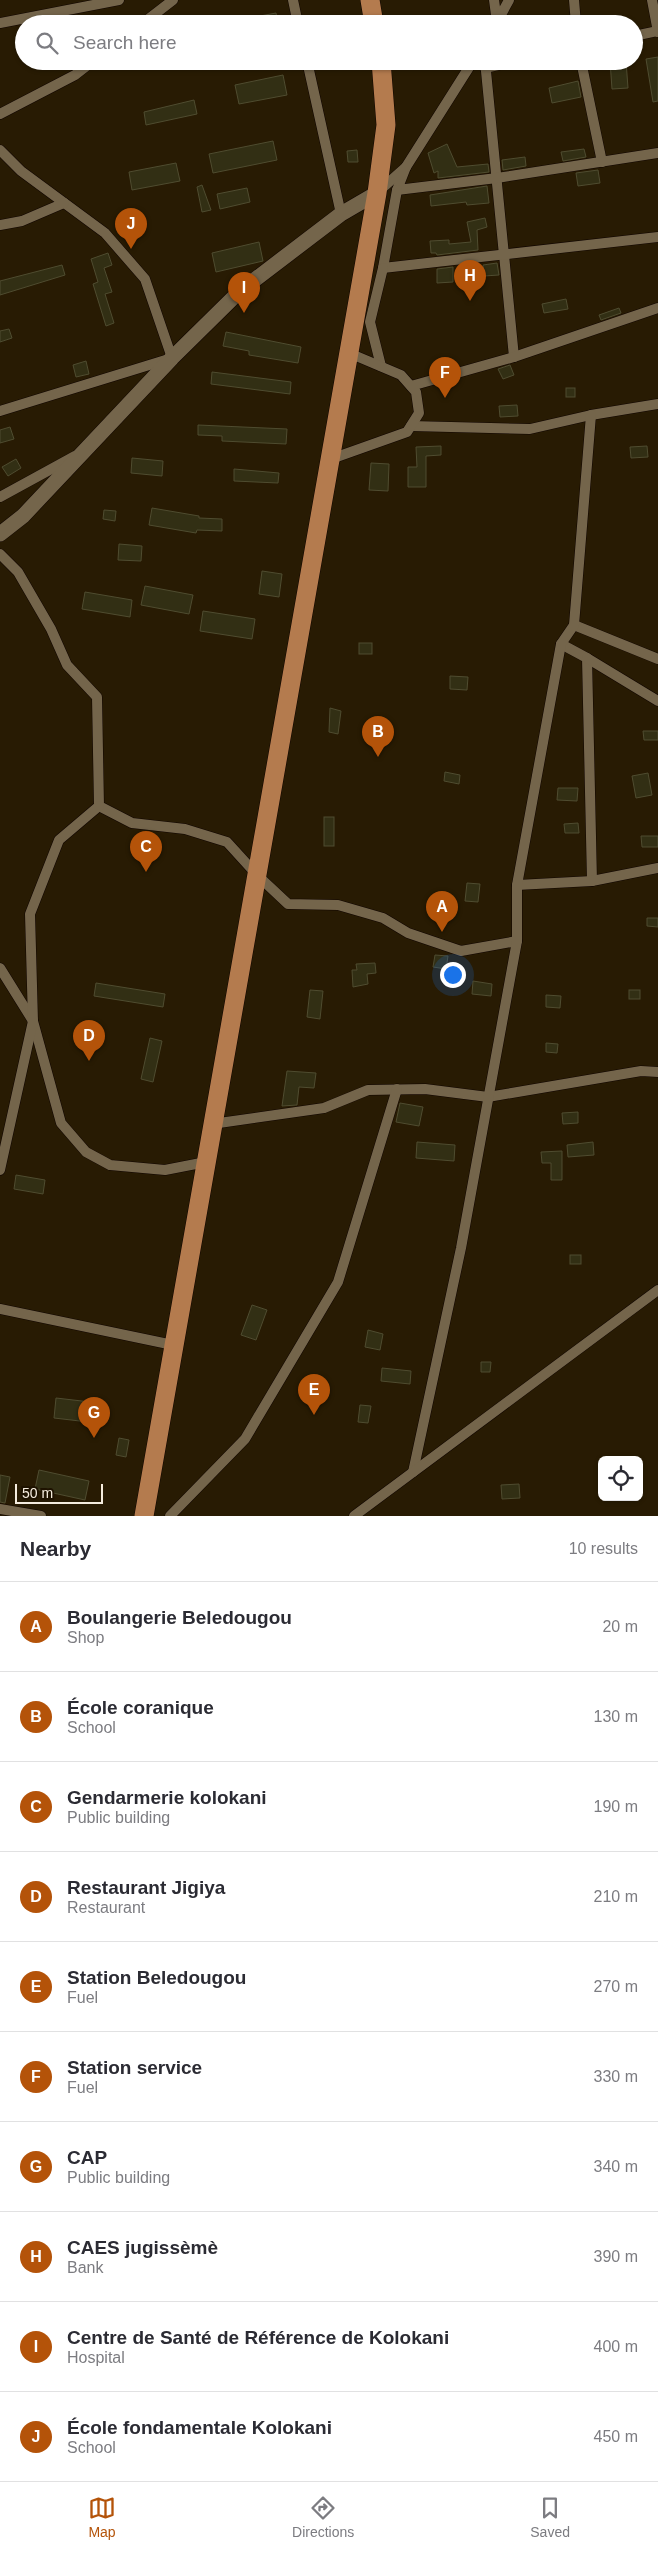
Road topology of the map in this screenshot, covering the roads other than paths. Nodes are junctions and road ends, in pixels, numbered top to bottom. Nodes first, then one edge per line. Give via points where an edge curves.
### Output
1 (119, 0) edge
2 (173, 0) edge
3 (293, 0) edge
4 (370, 0) edge
5 (494, 0) edge
6 (509, 0) edge
7 (574, 0) edge
8 (652, 0) edge
9 (41, 15) edge
10 (154, 15) edge
11 (296, 15) edge
12 (372, 15) edge
13 (496, 15) edge
14 (501, 15) edge
15 (575, 15) edge
16 (15, 20) edge
17 (0, 23) edge
18 (658, 31) edge
19 (643, 34) edge
20 (81, 70) edge
21 (309, 70) edge
22 (382, 70) edge
23 (466, 70) edge
24 (486, 70) edge
25 (583, 70) edge
26 (0, 114) edge
27 (0, 150) edge
28 (658, 153) edge
29 (602, 162) junction
30 (406, 167) junction
31 (496, 178) junction
32 (397, 190) junction
33 (377, 193) junction
34 (64, 203) junction
35 (341, 214) junction
36 (0, 225) edge
37 (658, 237) edge
38 (504, 256) junction
39 (383, 268) junction
40 (658, 308) edge
41 (349, 354) junction
42 (514, 357) junction
43 (172, 358) junction
44 (381, 366) junction
45 (411, 386) junction
46 (658, 404) edge
47 (0, 411) edge
48 (591, 415) junction
49 (411, 426) junction
50 (87, 449) junction
51 (331, 459) junction
52 (0, 497) edge
53 (0, 534) edge
54 (0, 554) edge
55 (574, 625) junction
56 (560, 644) junction
57 (586, 658) junction
58 (658, 659) edge
59 (658, 700) edge
60 (99, 806) junction
61 (658, 868) edge
62 (257, 875) junction
63 (592, 881) junction
64 (516, 885) junction
65 (516, 941) junction
66 (0, 968) edge
67 (33, 1021) junction
68 (658, 1072) edge
69 (397, 1090) junction
70 (488, 1097) junction
71 (212, 1124) junction
72 (206, 1162) junction
73 (0, 1170) edge
74 (658, 1290) edge
75 (0, 1309) edge
76 (173, 1345) junction
77 (413, 1472) junction
78 (0, 1509) edge
79 (41, 1516) edge
80 (144, 1516) edge
81 (170, 1516) edge
82 (354, 1516) edge

1 - 9 street
2 - 10 street
3 - 11 street
4 - 12 highway
5 - 13 street
6 - 14 street
7 - 15 street
8 - 18 street
16 - 17 street
18 - 19 street
20 - 26 street
21 - 35 street
22 - 33 highway via 386,125
23 - 30 street
24 - 31 street
25 - 29 street
27 - 34 street via 20,171
28 - 29 street
29 - 31 street
30 - 32 street
30 - 33 street
31 - 32 street
31 - 38 street
32 - 39 street
33 - 35 street
33 - 41 highway
34 - 36 street via 22,221
34 - 43 street via 105,233 145,279
35 - 43 street via 240,291
37 - 38 street
38 - 39 street
38 - 42 street
39 - 44 street via 370,322
40 - 42 street
41 - 44 street
41 - 51 highway
42 - 45 street
43 - 47 street
43 - 50 street
44 - 45 street via 401,375
45 - 49 street via 416,392 419,414
46 - 48 street
48 - 49 street via 530,429
48 - 55 street
49 - 51 street via 408,432
50 - 52 street
50 - 53 street via 23,516
51 - 62 highway
54 - 60 street via 18,572 51,629 67,666 97,697
55 - 56 street
55 - 58 street
56 - 57 street
56 - 64 street
57 - 59 street
57 - 63 street
60 - 62 street via 132,824 185,829 227,842
60 - 67 street via 59,840 30,914
61 - 63 street
62 - 65 street via 288,904 338,905 383,918 408,933 461,951
62 - 71 highway
63 - 64 street
64 - 65 street
65 - 70 street
66 - 67 street
67 - 72 street via 61,1123 86,1152 110,1166 165,1170
67 - 73 street
68 - 70 street via 641,1071
69 - 70 street via 425,1089
69 - 71 street via 368,1090 324,1108
69 - 81 street via 338,1282 245,1439
70 - 77 street via 461,1248
71 - 72 highway
72 - 76 highway
74 - 77 street
75 - 76 street
76 - 80 highway
77 - 82 street
78 - 79 street

